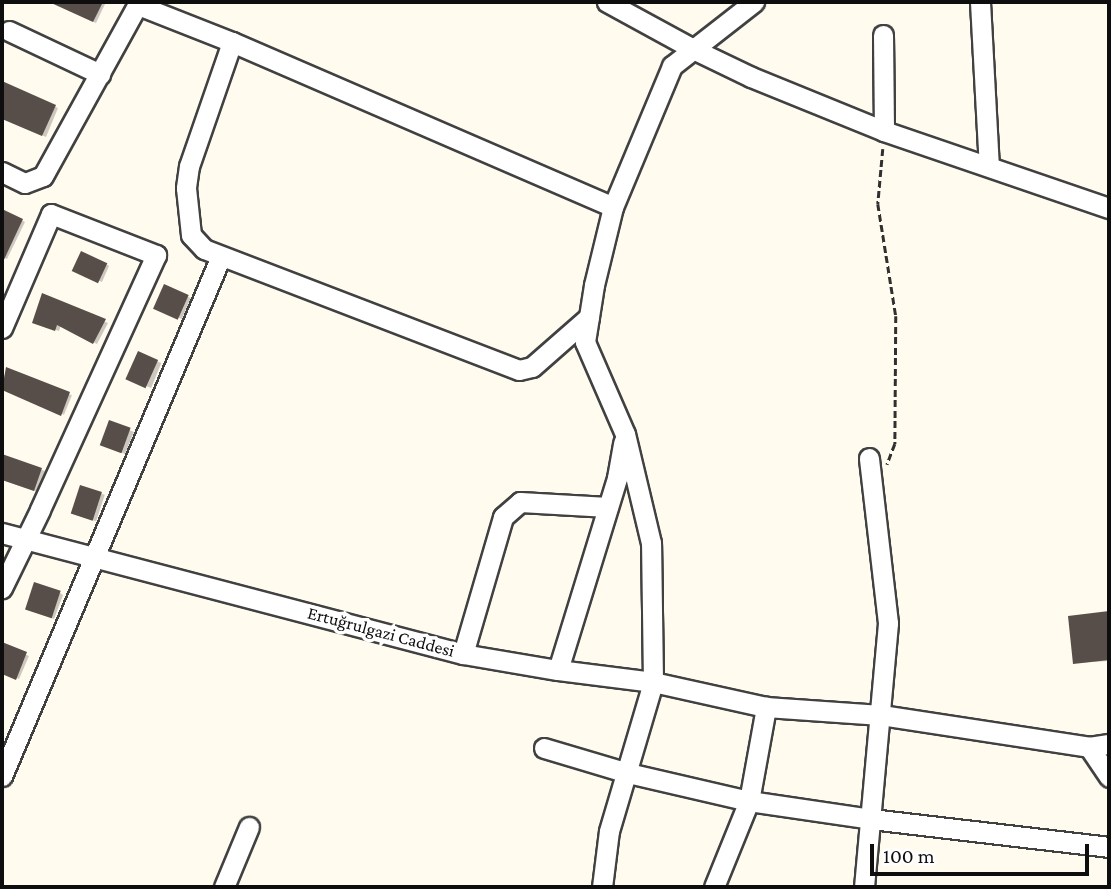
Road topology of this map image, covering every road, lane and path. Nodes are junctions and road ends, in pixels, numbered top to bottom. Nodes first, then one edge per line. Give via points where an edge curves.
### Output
1 (607, 2) edge
2 (754, 2) edge
3 (980, 2) edge
4 (138, 3) edge
5 (9, 30) dead end
6 (883, 35) dead end
7 (232, 42) junction
8 (695, 50) junction
9 (100, 74) junction
10 (884, 131) junction
11 (989, 166) junction
12 (2, 172) edge
13 (613, 207) junction
14 (1109, 208) edge
15 (221, 256) junction
16 (589, 317) junction
17 (2, 328) edge
18 (625, 434) junction
19 (869, 458) dead end
20 (872, 483) junction
21 (608, 507) junction
22 (2, 533) edge
23 (24, 540) junction
24 (94, 556) junction
25 (2, 588) edge
26 (463, 653) junction
27 (558, 670) junction
28 (653, 681) junction
29 (766, 707) junction
30 (881, 715) junction
31 (1109, 744) edge
32 (1089, 747) junction
33 (544, 748) dead end
34 (3, 773) edge
35 (628, 773) junction
36 (1109, 777) edge
37 (749, 801) junction
38 (871, 819) junction
39 (249, 827) dead end
40 (1109, 847) edge
41 (224, 887) edge
42 (603, 887) edge
43 (714, 887) edge
44 (864, 887) edge

1 - 8 street
2 - 8 street
3 - 11 street
4 - 7 street
4 - 9 street
5 - 9 street
6 - 10 street
7 - 13 street
7 - 15 street via 189,166 186,188 191,235 204,249
8 - 10 street
8 - 13 street via 672,66
9 - 12 street via 43,176 25,183
10 - 11 street
10 - 20 path via 878,204 896,316 895,433 888,464
11 - 14 street
13 - 16 street
15 - 16 street via 519,370 532,367
15 - 24 street
16 - 18 street via 585,342
17 - 23 street via 51,214 156,255
18 - 21 street
18 - 28 street via 651,543
19 - 20 street
20 - 30 street via 888,623
21 - 26 street via 520,502 503,517
21 - 27 street
22 - 23 street, Ertuğrulgazi Caddesi
23 - 24 street, Ertuğrulgazi Caddesi
23 - 25 street
24 - 26 street, Ertuğrulgazi Caddesi
24 - 34 street
26 - 27 street, Ertuğrulgazi Caddesi
27 - 28 street, Ertuğrulgazi Caddesi
28 - 29 street, Ertuğrulgazi Caddesi
28 - 35 street
29 - 30 street, Ertuğrulgazi Caddesi
29 - 37 street
30 - 32 street, Ertuğrulgazi Caddesi
30 - 38 street
31 - 32 street, Ertuğrulgazi Caddesi
32 - 36 street
33 - 35 street
35 - 37 street
35 - 42 street via 609,831
37 - 38 street
37 - 43 street
38 - 40 street
38 - 44 street
39 - 41 street

